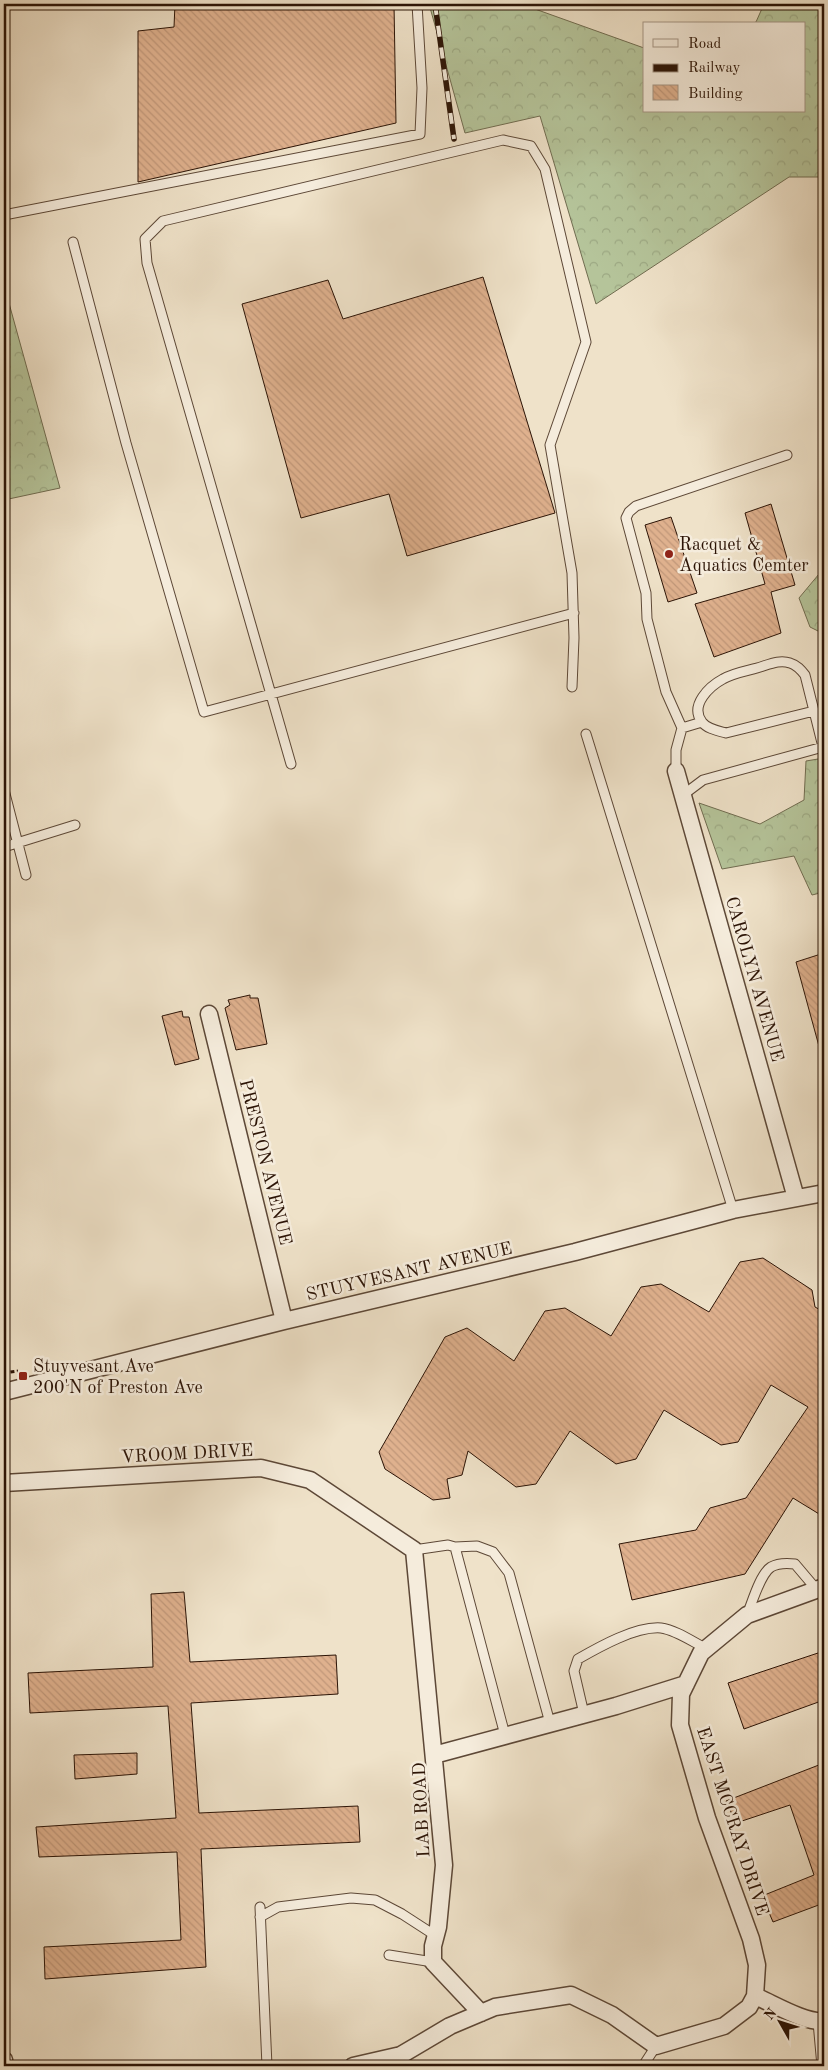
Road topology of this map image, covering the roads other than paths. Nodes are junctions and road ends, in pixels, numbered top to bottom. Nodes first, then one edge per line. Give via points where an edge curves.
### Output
1 (417, 4) edge
2 (4, 215) edge
3 (73, 242) dead end
4 (787, 455) dead end
5 (574, 613) junction
6 (572, 686) dead end
7 (271, 694) junction
8 (814, 710) junction
9 (702, 722) junction
10 (682, 728) junction
11 (586, 734) dead end
12 (291, 764) dead end
13 (676, 772) joint
14 (4, 790) edge
15 (683, 795) junction
16 (75, 825) dead end
17 (18, 843) junction
18 (4, 847) edge
19 (26, 875) dead end
20 (209, 1014) dead end
21 (824, 1193) edge
22 (796, 1198) junction
23 (733, 1210) junction
24 (284, 1321) junction
25 (4, 1392) edge
26 (4, 1484) edge
27 (455, 1548) junction
28 (414, 1550) junction
29 (820, 1589) edge
30 (747, 1615) junction
31 (707, 1649) junction
32 (686, 1684) junction
33 (584, 1714) junction
34 (550, 1723) junction
35 (505, 1735) junction
36 (434, 1755) junction
37 (436, 1936) junction
38 (389, 1955) dead end
39 (433, 1962) junction
40 (755, 1996) junction
41 (481, 2013) junction
42 (821, 2021) edge
43 (656, 2046) junction
44 (4, 2060) edge
45 (5, 2066) edge
46 (267, 2066) edge
47 (353, 2066) edge
48 (643, 2066) edge
49 (822, 2066) edge

1 - 2 lane via 422,88 420,134
3 - 7 lane via 126,443 204,712
4 - 10 lane via 636,506 626,518 646,593 647,619 666,692
5 - 6 lane
5 - 7 lane
5 - 7 lane via 572,573 550,445 586,342 545,169 530,146 504,140 163,221 145,239 148,263
7 - 12 lane
8 - 9 lane via 726,733
8 - 9 lane via 805,675 791,663 779,661 725,678 711,686 701,698 699,713
8 - 15 lane via 823,747 703,780
9 - 10 lane
10 - 13 lane via 676,750
11 - 23 lane
13 - 15 street, CAROLYN AVENUE
14 - 17 lane
15 - 22 street, CAROLYN AVENUE
16 - 17 lane
17 - 18 lane
17 - 19 lane
20 - 24 street, PRESTON AVENUE
21 - 22 street, STUYVESANT AVENUE
22 - 23 street, STUYVESANT AVENUE
23 - 24 street, STUYVESANT AVENUE via 575,1252
24 - 25 street, STUYVESANT AVENUE
26 - 28 street, VROOM DRIVE via 261,1468 310,1480
27 - 28 lane via 448,1545
27 - 34 lane via 477,1546 493,1552 509,1573
27 - 35 lane
28 - 36 street
29 - 30 street, EAST MCCRAY DRIVE
29 - 30 lane via 795,1564 783,1563 770,1568 758,1586
30 - 31 street, EAST MCCRAY DRIVE
31 - 32 street, EAST MCCRAY DRIVE via 701,1653
31 - 33 lane via 662,1628 646,1629 599,1647 578,1659 574,1670
32 - 33 street, LAB ROAD
32 - 40 street, EAST MCCRAY DRIVE via 681,1694 680,1725 707,1818 751,1939 757,1965
33 - 34 street, LAB ROAD
34 - 35 street, LAB ROAD
35 - 36 street, LAB ROAD
36 - 37 street, LAB ROAD via 444,1865
37 - 39 street, LAB ROAD
37 - 46 lane via 375,1900 351,1898 260,1912
38 - 39 lane
39 - 41 street
40 - 42 street via 801,2017
40 - 43 street via 748,2007 724,2026
41 - 43 street via 494,2007 571,1995 612,2015
41 - 47 street via 450,2026 401,2055
42 - 49 lane
43 - 48 lane
44 - 45 street

